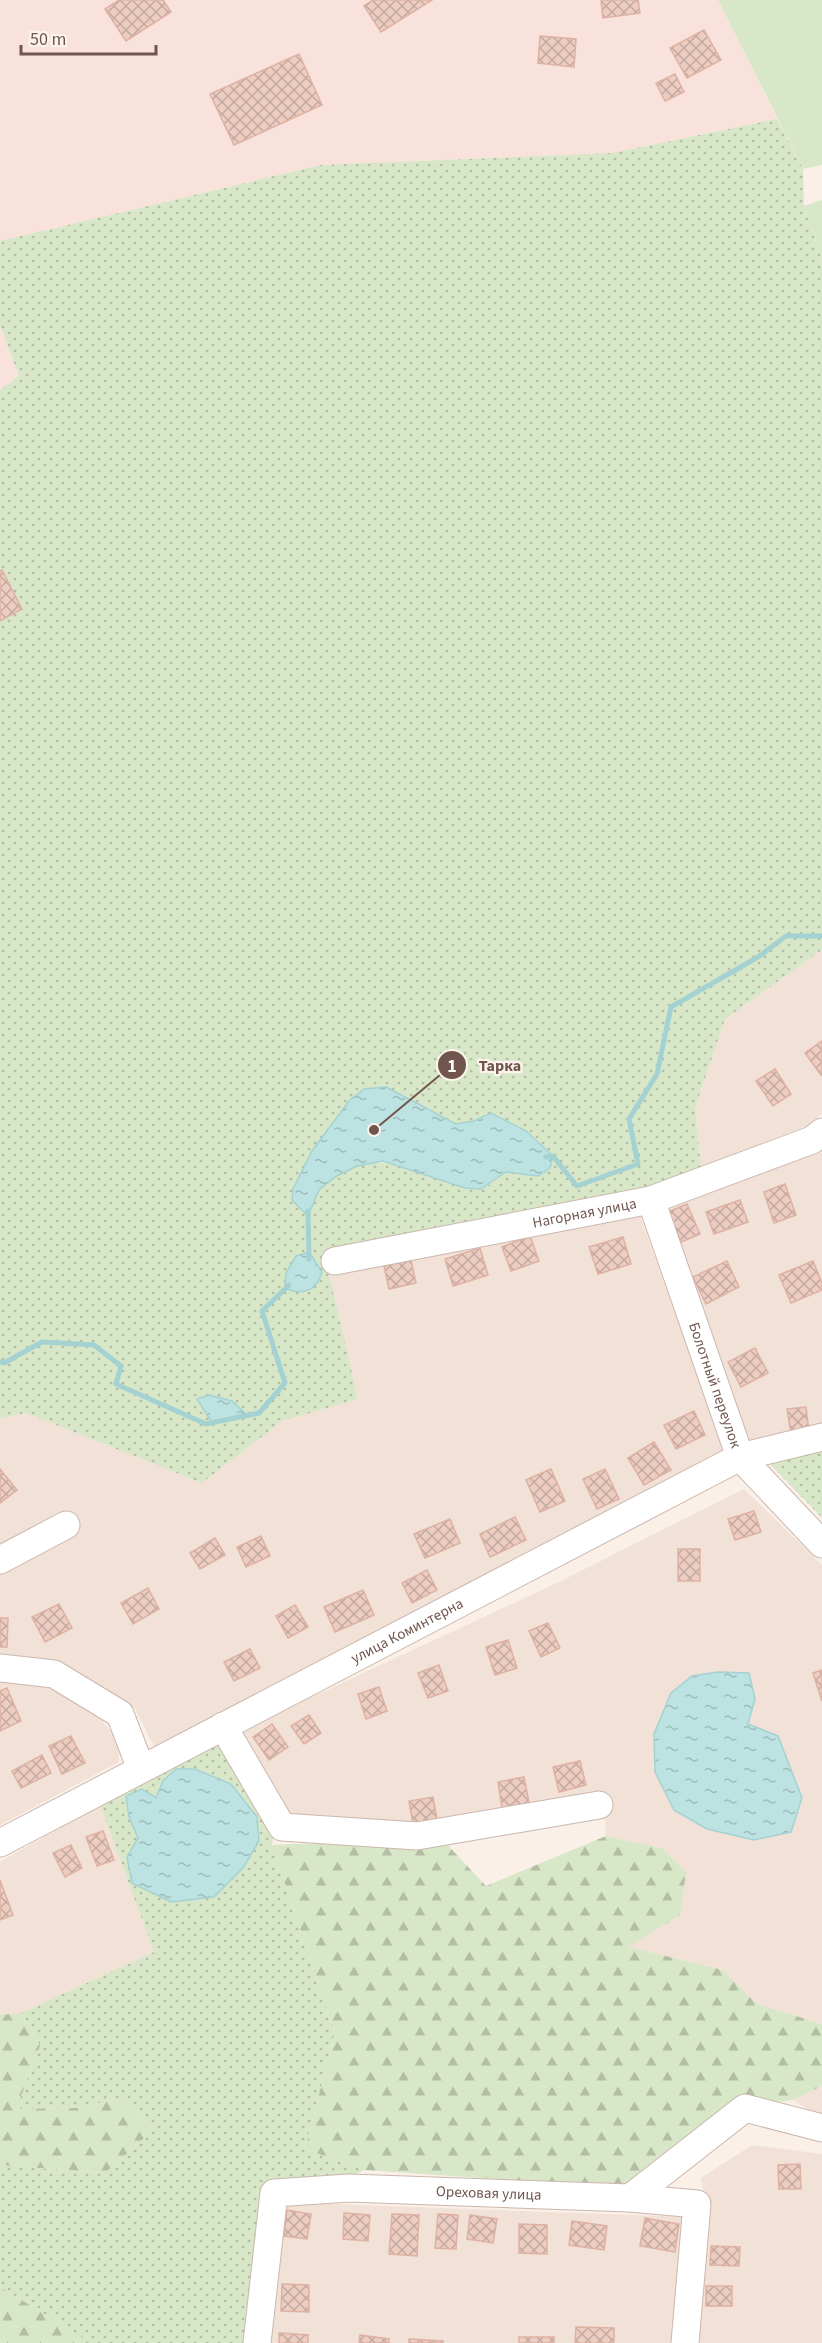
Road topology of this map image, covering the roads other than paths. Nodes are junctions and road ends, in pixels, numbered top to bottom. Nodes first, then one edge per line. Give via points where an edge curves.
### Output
1 (822, 1132) edge
2 (651, 1200) junction
3 (336, 1261) dead end
4 (822, 1437) edge
5 (740, 1456) junction
6 (66, 1525) dead end
7 (822, 1544) edge
8 (0, 1560) edge
9 (0, 1668) edge
10 (223, 1726) junction
11 (141, 1769) junction
12 (599, 1805) dead end
13 (0, 1844) edge
14 (822, 2128) edge
15 (630, 2198) junction
16 (257, 2343) edge
17 (685, 2343) edge

1 - 2 street, Нагорная улица via 812,1140
2 - 3 street, Нагорная улица
2 - 5 street, Болотный переулок
4 - 5 street, улица Коминтерна
5 - 7 street, Болотный переулок
5 - 10 street, улица Коминтерна
6 - 8 street
9 - 11 street via 54,1674 120,1714
10 - 11 street, улица Коминтерна
10 - 12 street via 282,1827 417,1836
11 - 13 street, улица Коминтерна
14 - 15 street via 746,2108
15 - 16 street, Ореховая улица via 349,2188 274,2193
15 - 17 street via 697,2204

